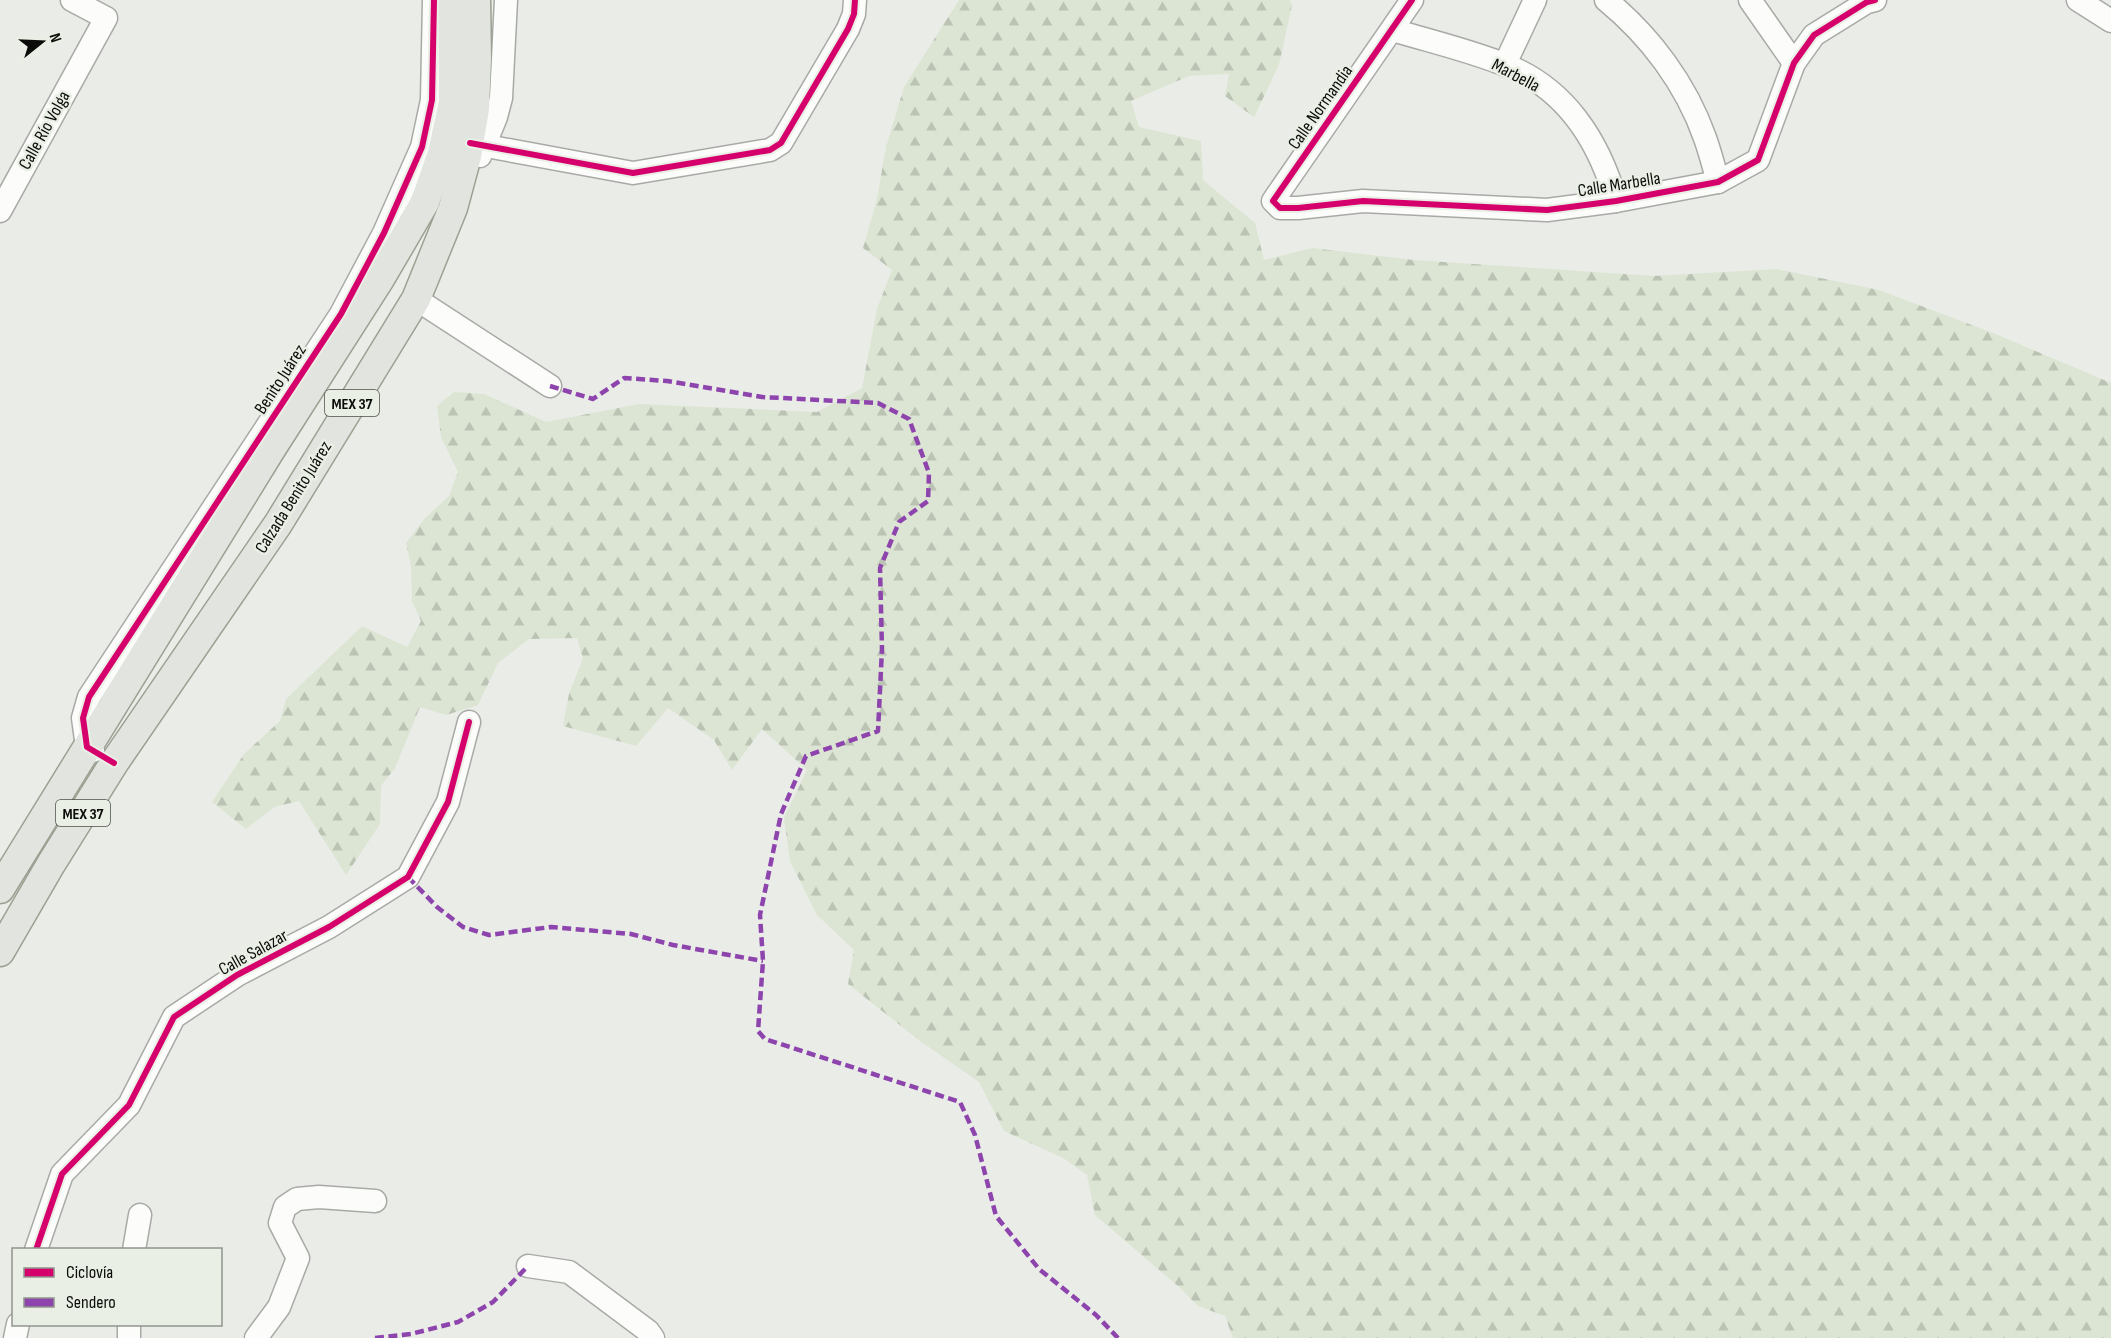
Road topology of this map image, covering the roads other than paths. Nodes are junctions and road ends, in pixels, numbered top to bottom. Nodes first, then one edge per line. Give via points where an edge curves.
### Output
1 (72, 0) edge
2 (434, 0) edge
3 (452, 0) edge
4 (476, 0) edge
5 (506, 0) edge
6 (855, 0) edge
7 (1412, 0) edge
8 (1535, 0) edge
9 (1606, 0) edge
10 (1750, 0) edge
11 (2079, 0) edge
12 (1869, 1) edge
13 (2111, 21) edge
14 (1393, 30) junction
15 (1794, 63) junction
16 (1505, 64) junction
17 (478, 144) junction
18 (1718, 182) junction
19 (1273, 201) joint
20 (1616, 201) junction
21 (0, 211) edge
22 (416, 299) junction
23 (550, 386) dead end
24 (468, 722) dead end
25 (87, 747) junction
26 (114, 763) junction
27 (25, 847) junction
28 (51, 864) junction
29 (0, 889) edge
30 (0, 952) edge
31 (375, 1201) dead end
32 (140, 1215) dead end
33 (37, 1248) edge
34 (134, 1248) edge
35 (528, 1266) dead end
36 (256, 1338) edge
37 (653, 1338) edge

1 - 21 street, Calle Río Volga via 106,18
2 - 25 street, Benito Juárez via 432,100 422,147 384,233 341,314 89,697 83,717
3 - 25 main road, MEX 37 via 453,102 442,153 425,202
4 - 17 main road, Calzada Benito Juárez / MEX 37
5 - 17 street via 501,98
6 - 17 street via 848,29 781,143 771,150 633,173
7 - 14 street
8 - 16 street
9 - 18 street via 1628,18 1659,54 1685,93 1705,136
10 - 15 street
11 - 13 street
12 - 15 street, Calle Marbella via 1814,35
14 - 16 street, Marbella
14 - 19 street, Calle Normandia
15 - 18 street, Calle Marbella via 1758,160
16 - 20 street, Marbella via 1536,82 1576,117 1595,144
17 - 22 main road, Calzada Benito Juárez / MEX 37
18 - 20 street, Calle Marbella
19 - 20 street, Calle Marbella via 1280,208 1363,201 1547,210
22 - 23 street
22 - 26 main road, Calzada Benito Juárez / MEX 37 via 278,524
24 - 33 street, Calle Salazar via 448,802 408,877 329,927 237,975 174,1017 129,1105 62,1174
25 - 26 street
25 - 27 main road, MEX 37
26 - 28 main road, Calzada Benito Juárez / MEX 37
27 - 28 main road
27 - 29 main road, MEX 37
28 - 30 main road, Calzada Benito Juárez / MEX 37
31 - 36 street via 319,1197 297,1199 285,1207 280,1223 298,1258 279,1307
32 - 34 street
35 - 37 street via 569,1272

